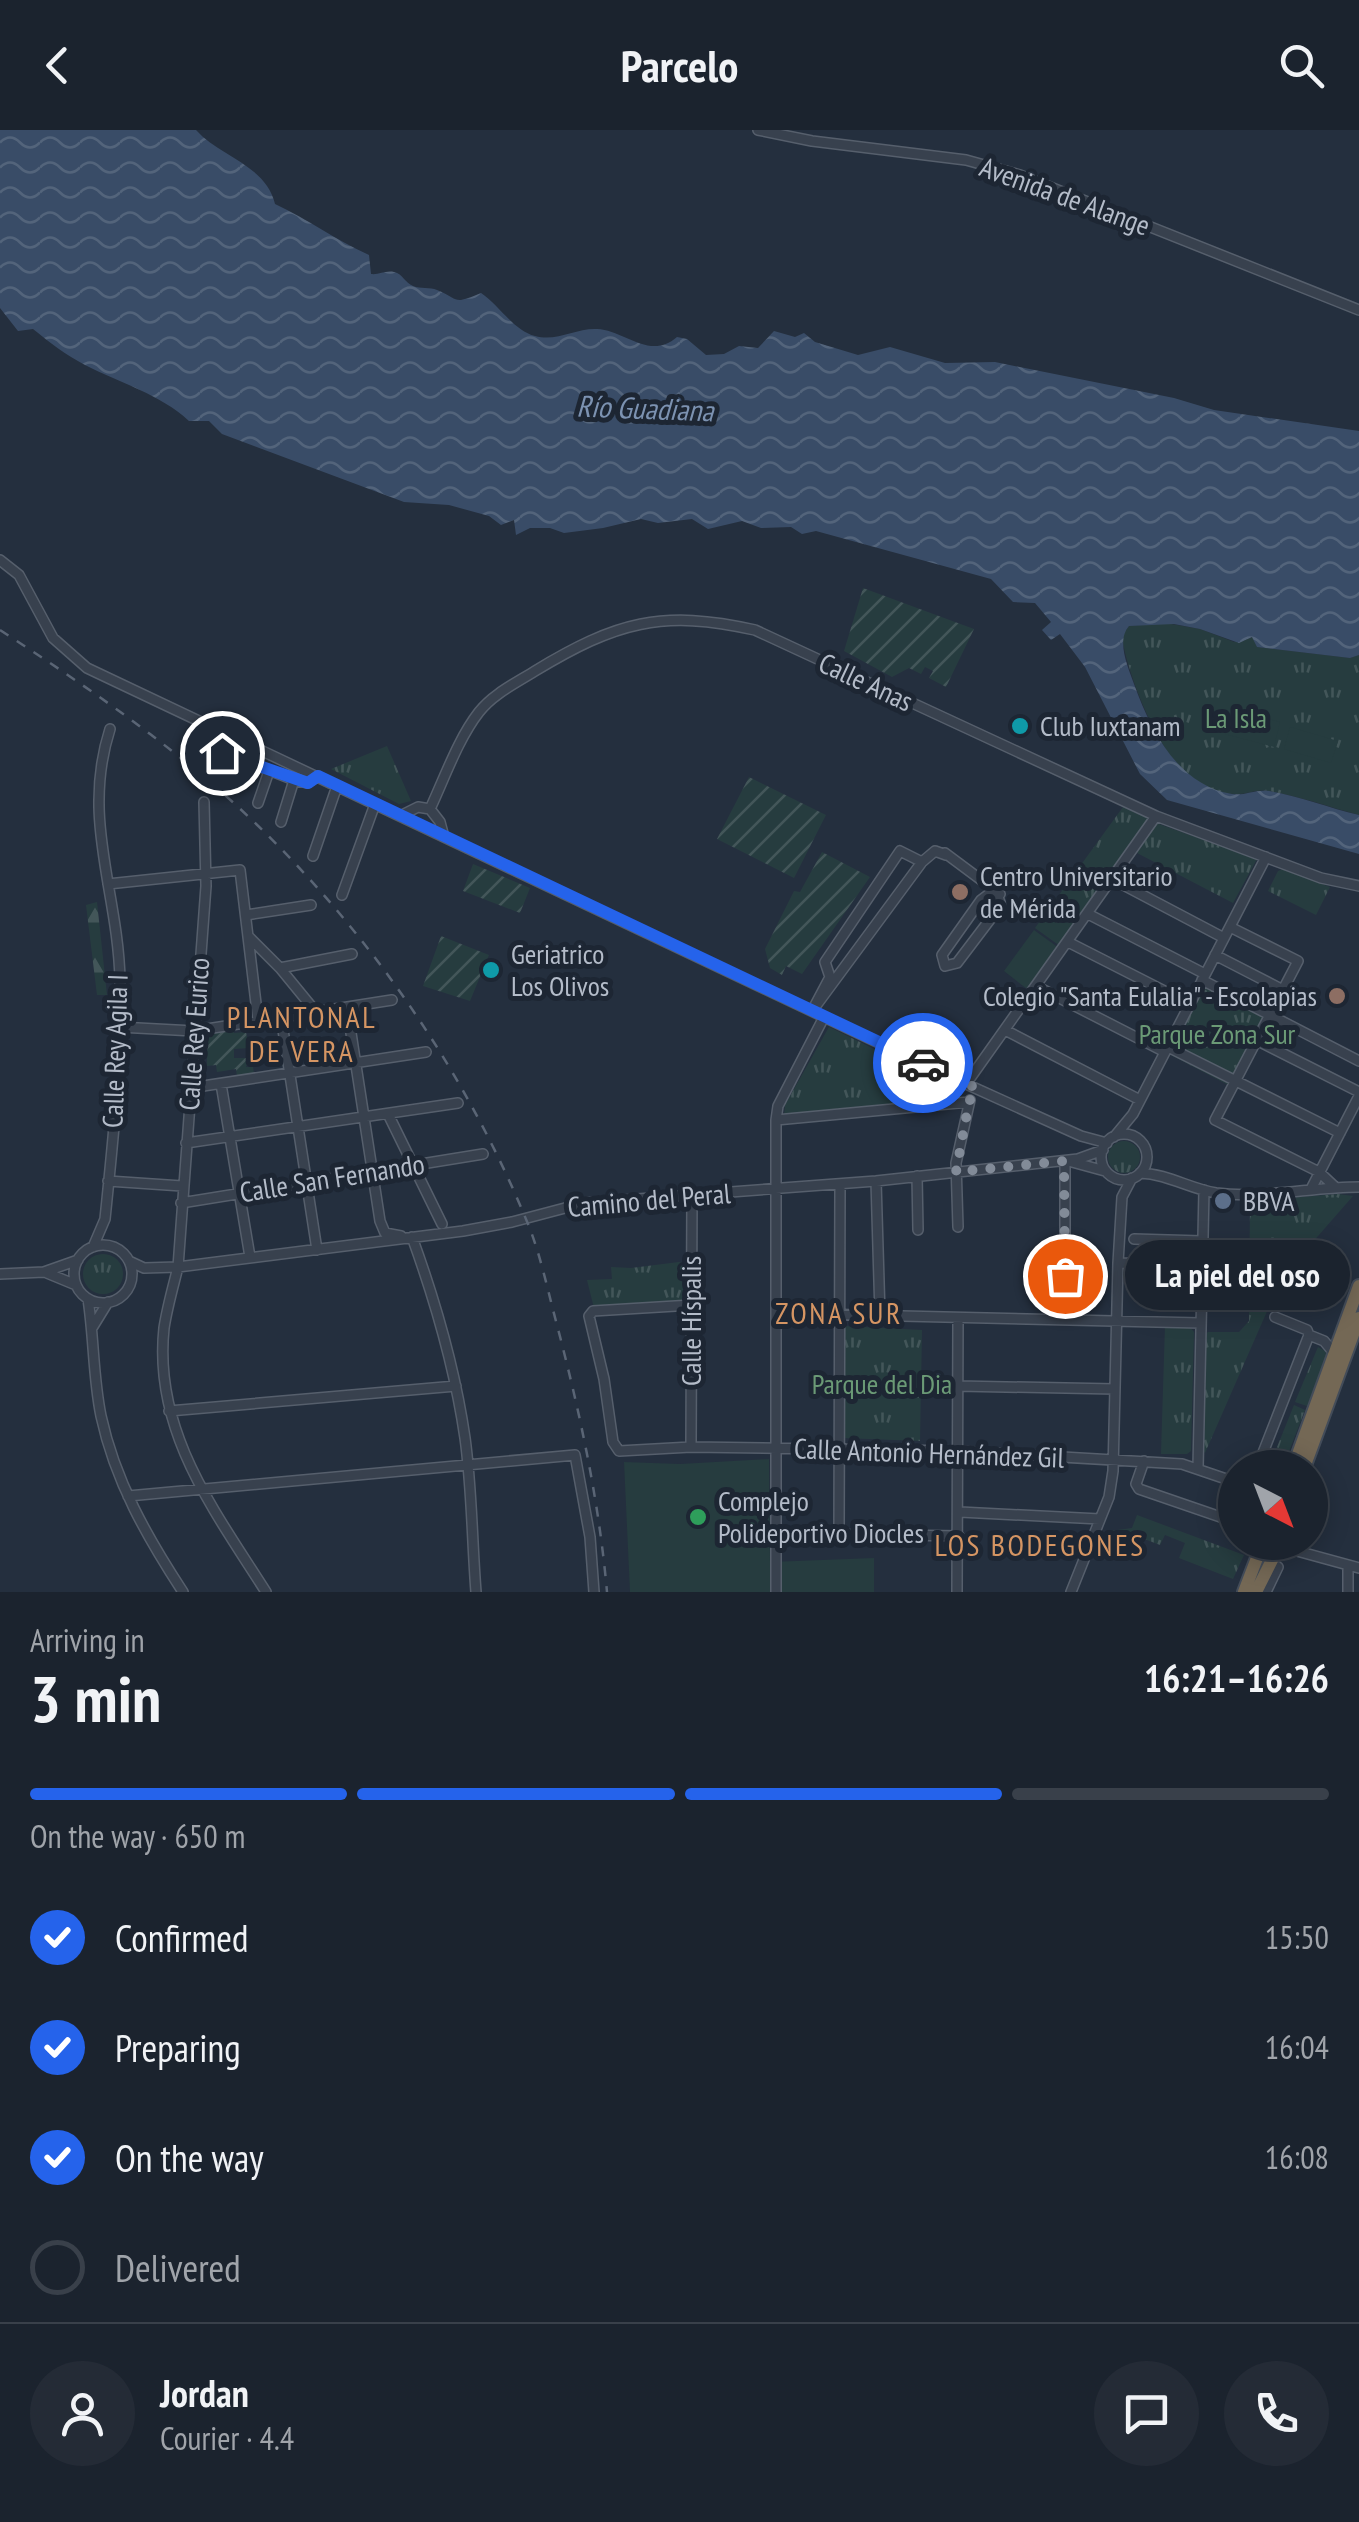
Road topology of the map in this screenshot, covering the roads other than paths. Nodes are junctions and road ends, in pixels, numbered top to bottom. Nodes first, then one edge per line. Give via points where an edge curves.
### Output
1 (758, 130) edge
2 (1359, 310) edge
3 (0, 560) edge
4 (110, 730) dead end
5 (207, 746) dead end
6 (245, 763) junction
7 (270, 771) junction
8 (318, 776) junction
9 (294, 780) junction
10 (238, 784) dead end
11 (337, 786) junction
12 (204, 802) dead end
13 (258, 804) dead end
14 (375, 804) junction
15 (430, 809) junction
16 (400, 816) junction
17 (1156, 816) junction
18 (280, 822) dead end
19 (444, 837) junction
20 (313, 856) dead end
21 (1266, 858) junction
22 (918, 859) junction
23 (206, 872) junction
24 (974, 877) junction
25 (1112, 880) junction
26 (108, 884) junction
27 (1359, 886) edge
28 (342, 895) dead end
29 (983, 898) junction
30 (1001, 902) junction
31 (311, 906) dead end
32 (1088, 914) junction
33 (246, 915) junction
34 (1230, 927) junction
35 (248, 937) junction
36 (1224, 938) junction
37 (1068, 942) junction
38 (352, 954) dead end
39 (1215, 955) junction
40 (280, 968) junction
41 (829, 972) junction
42 (840, 974) junction
43 (1204, 977) junction
44 (1036, 986) junction
45 (1284, 990) junction
46 (392, 1000) dead end
47 (1190, 1004) junction
48 (347, 1006) junction
49 (812, 1010) junction
50 (316, 1012) junction
51 (1269, 1016) junction
52 (281, 1017) junction
53 (824, 1017) junction
54 (258, 1020) junction
55 (120, 1027) junction
56 (1005, 1030) junction
57 (194, 1032) junction
58 (1256, 1040) junction
59 (1166, 1049) junction
60 (426, 1052) dead end
61 (1359, 1061) edge
62 (355, 1064) junction
63 (288, 1074) junction
64 (1235, 1080) junction
65 (221, 1084) junction
66 (971, 1086) junction
67 (190, 1088) junction
68 (1359, 1094) edge
69 (1140, 1100) junction
70 (969, 1102) junction
71 (458, 1103) dead end
72 (388, 1114) junction
73 (1133, 1114) junction
74 (364, 1117) junction
75 (776, 1120) junction
76 (296, 1127) junction
77 (1340, 1133) junction
78 (1081, 1136) junction
79 (230, 1137) junction
80 (1136, 1138) junction
81 (186, 1144) junction
82 (1104, 1148) junction
83 (482, 1154) dead end
84 (1147, 1158) junction
85 (1064, 1161) junction
86 (413, 1166) junction
87 (372, 1172) junction
88 (956, 1172) junction
89 (1320, 1172) junction
90 (1111, 1174) junction
91 (918, 1176) junction
92 (1136, 1176) junction
93 (1164, 1176) junction
94 (108, 1181) junction
95 (876, 1181) junction
96 (306, 1183) junction
97 (840, 1184) junction
98 (182, 1186) junction
99 (1335, 1187) junction
100 (1359, 1187) edge
101 (1311, 1188) junction
102 (776, 1189) junction
103 (1204, 1190) junction
104 (239, 1194) junction
105 (692, 1194) junction
106 (1122, 1196) junction
107 (182, 1203) junction
108 (105, 1218) junction
109 (442, 1224) dead end
110 (958, 1227) dead end
111 (918, 1230) dead end
112 (408, 1238) junction
113 (1134, 1239) dead end
114 (1202, 1240) junction
115 (93, 1247) junction
116 (113, 1248) junction
117 (317, 1250) junction
118 (250, 1258) junction
119 (78, 1260) junction
120 (129, 1260) junction
121 (1118, 1263) junction
122 (1201, 1264) junction
123 (178, 1267) junction
124 (149, 1268) junction
125 (44, 1272) junction
126 (0, 1274) edge
127 (130, 1283) junction
128 (76, 1285) junction
129 (1359, 1286) edge
130 (1132, 1287) dead end
131 (1200, 1288) junction
132 (88, 1299) junction
133 (108, 1302) junction
134 (1359, 1302) edge
135 (692, 1305) junction
136 (776, 1313) junction
137 (839, 1314) junction
138 (880, 1315) junction
139 (1275, 1317) dead end
140 (958, 1318) junction
141 (1359, 1318) edge
142 (1065, 1319) junction
143 (1117, 1320) junction
144 (1200, 1323) junction
145 (92, 1328) junction
146 (1359, 1330) edge
147 (1309, 1334) junction
148 (1332, 1340) junction
149 (456, 1386) junction
150 (958, 1386) junction
151 (1115, 1388) junction
152 (170, 1411) junction
153 (691, 1447) junction
154 (777, 1449) junction
155 (838, 1450) junction
156 (1264, 1450) edge
157 (1299, 1450) edge
158 (1300, 1450) edge
159 (1311, 1450) edge
160 (1311, 1450) edge
161 (958, 1451) junction
162 (1114, 1459) junction
163 (1144, 1461) junction
164 (467, 1468) junction
165 (1198, 1468) junction
166 (1218, 1476) edge
167 (199, 1488) junction
168 (128, 1496) junction
169 (960, 1512) junction
170 (1218, 1516) edge
171 (1100, 1519) junction
172 (959, 1536) junction
173 (1328, 1559) edge
174 (1256, 1560) edge
175 (1277, 1560) edge
176 (1278, 1560) edge
177 (1354, 1568) edge
178 (184, 1592) edge
179 (266, 1592) edge
180 (476, 1592) edge
181 (594, 1592) edge
182 (776, 1592) edge
183 (957, 1592) edge
184 (1071, 1592) edge
185 (1244, 1592) edge
186 (1256, 1592) edge
187 (1266, 1592) edge
188 (1348, 1592) edge

1 - 2 street, Avenida de Alange via 966,160 1020,175
3 - 8 street via 19,575 48,630 80,664
4 - 26 street, Calle Rey Agila I via 97,799
5 - 6 street
6 - 7 street
6 - 10 street
7 - 9 street
7 - 13 street
8 - 9 street via 308,783
8 - 11 street
9 - 18 street
11 - 14 street
11 - 20 street
12 - 23 street, Calle Rey Eurico
14 - 16 street
14 - 28 street
15 - 16 street
15 - 17 street, Calle Anas via 471,724 498,693 581,643 636,623 678,618 755,630
15 - 19 street
16 - 19 street
17 - 21 street, Calle Anas
17 - 25 street
19 - 49 street
21 - 27 street, Calle Anas
21 - 34 street
22 - 24 street via 934,851 946,854
22 - 41 street via 900,851 825,962
22 - 42 street
23 - 26 street
23 - 33 street via 240,870
23 - 57 street, Calle Rey Eurico
24 - 29 street
24 - 30 street via 1000,893
25 - 32 street
25 - 36 street
26 - 55 street, Calle Rey Agila I
29 - 30 street via 994,894
29 - 30 street via 942,955 945,966 959,961
31 - 33 street
32 - 37 street
32 - 43 street
33 - 35 street
34 - 36 street
34 - 45 street via 1298,961
35 - 40 street
35 - 54 street
36 - 39 street
37 - 44 street
37 - 47 street
38 - 40 street
39 - 43 street
39 - 45 street
40 - 50 street
41 - 42 street
41 - 49 street
42 - 49 street
43 - 47 street
43 - 51 street
44 - 56 street
44 - 59 street
45 - 51 street
46 - 48 street
47 - 59 street
48 - 50 street
48 - 62 street
49 - 53 street
50 - 52 street
51 - 58 street
51 - 61 street
52 - 54 street
52 - 63 street
53 - 66 street
53 - 75 street
54 - 57 street
55 - 57 street
55 - 94 street, Calle Rey Agila I
56 - 66 street
56 - 69 street
57 - 67 street, Calle Rey Eurico
58 - 64 street
58 - 68 street
59 - 64 street
59 - 69 street
60 - 62 street
62 - 63 street
62 - 74 street
63 - 65 street
63 - 76 street
64 - 77 street
64 - 89 street via 1215,1120
65 - 67 street
65 - 79 street
66 - 70 street
66 - 78 street
67 - 81 street, Calle Rey Eurico
68 - 77 street
69 - 73 street
70 - 75 street
70 - 88 street
71 - 72 street
72 - 74 street
72 - 86 street
73 - 80 street
73 - 82 street
74 - 76 street
74 - 87 street
75 - 102 street
76 - 79 street
76 - 96 street
77 - 89 street
78 - 82 street
78 - 82 street
79 - 81 street
79 - 104 street
80 - 82 street via 1125,1135
80 - 84 street
81 - 98 street, Calle Rey Eurico
82 - 85 street, Camino del Peral
82 - 90 street
83 - 86 street, Calle San Fernando
84 - 92 street
84 - 93 street
85 - 88 street, Camino del Peral
85 - 90 street, Camino del Peral
85 - 142 street
86 - 87 street, Calle San Fernando
86 - 109 street
87 - 96 street, Calle San Fernando
87 - 112 street via 382,1228
88 - 91 street, Camino del Peral
88 - 110 street
89 - 99 street
89 - 101 street
90 - 92 street
90 - 106 street
91 - 95 street, Camino del Peral
91 - 111 street
92 - 93 street
92 - 106 street
93 - 103 street
94 - 98 street
94 - 108 street, Calle Rey Agila I
95 - 97 street, Camino del Peral
95 - 138 street
96 - 104 street, Calle San Fernando
96 - 117 street
97 - 102 street, Camino del Peral
97 - 137 street
98 - 107 street, Calle Rey Eurico
99 - 100 street
99 - 101 street
101 - 103 street
102 - 105 street, Camino del Peral
102 - 136 street
103 - 114 street
104 - 107 street, Calle San Fernando
104 - 118 street
105 - 112 street, Camino del Peral via 584,1203
105 - 135 street, Calle Híspalis
106 - 121 street
107 - 123 street, Calle Rey Eurico
108 - 115 street, Calle Rey Agila I
108 - 116 street, Calle Rey Agila I
112 - 117 street, Camino del Peral
112 - 149 street via 432,1295
113 - 114 street
114 - 122 street
115 - 116 street
115 - 119 street
116 - 120 street
117 - 118 street, Camino del Peral
118 - 123 street, Camino del Peral
119 - 125 street
119 - 128 street
120 - 124 street
120 - 127 street
121 - 122 street
121 - 143 street
122 - 131 street
123 - 124 street, Camino del Peral
123 - 152 street, Calle Rey Eurico via 164,1328
124 - 127 street
125 - 126 street
125 - 128 street
127 - 133 street
128 - 132 street
129 - 148 highway
130 - 131 street
131 - 144 street
132 - 133 street
132 - 145 street
133 - 145 street
134 - 158 highway
135 - 153 street, Calle Híspalis
135 - 153 street, Calle Antonio Hernández Gil via 589,1316 619,1451
136 - 137 street
136 - 154 street
137 - 138 street
137 - 155 street
138 - 140 street
139 - 147 street
140 - 142 street
140 - 150 street
141 - 159 highway
142 - 143 street
143 - 144 street
143 - 151 street
144 - 165 street
145 - 168 street via 100,1412
146 - 160 highway
147 - 148 street
147 - 156 street
148 - 157 highway via 1334,1353
149 - 152 street
149 - 164 street
150 - 151 street
150 - 161 street
151 - 162 street
152 - 167 street, Calle Rey Eurico
153 - 154 street, Calle Antonio Hernández Gil
154 - 155 street, Calle Antonio Hernández Gil
154 - 182 street
155 - 161 street, Calle Antonio Hernández Gil
155 - 172 street via 839,1534
161 - 162 street, Calle Antonio Hernández Gil
161 - 169 street
162 - 163 street, Calle Antonio Hernández Gil
162 - 171 street
163 - 165 street, Calle Antonio Hernández Gil
163 - 170 street via 1138,1489
164 - 167 street
164 - 180 street
164 - 181 street via 576,1455
165 - 166 street, Calle Antonio Hernández Gil
167 - 168 street
167 - 179 street, Calle Rey Eurico
168 - 178 street
169 - 171 street
169 - 172 street
171 - 184 street
172 - 183 street
173 - 177 street
174 - 185 highway
175 - 186 highway
176 - 187 street
177 - 188 street

